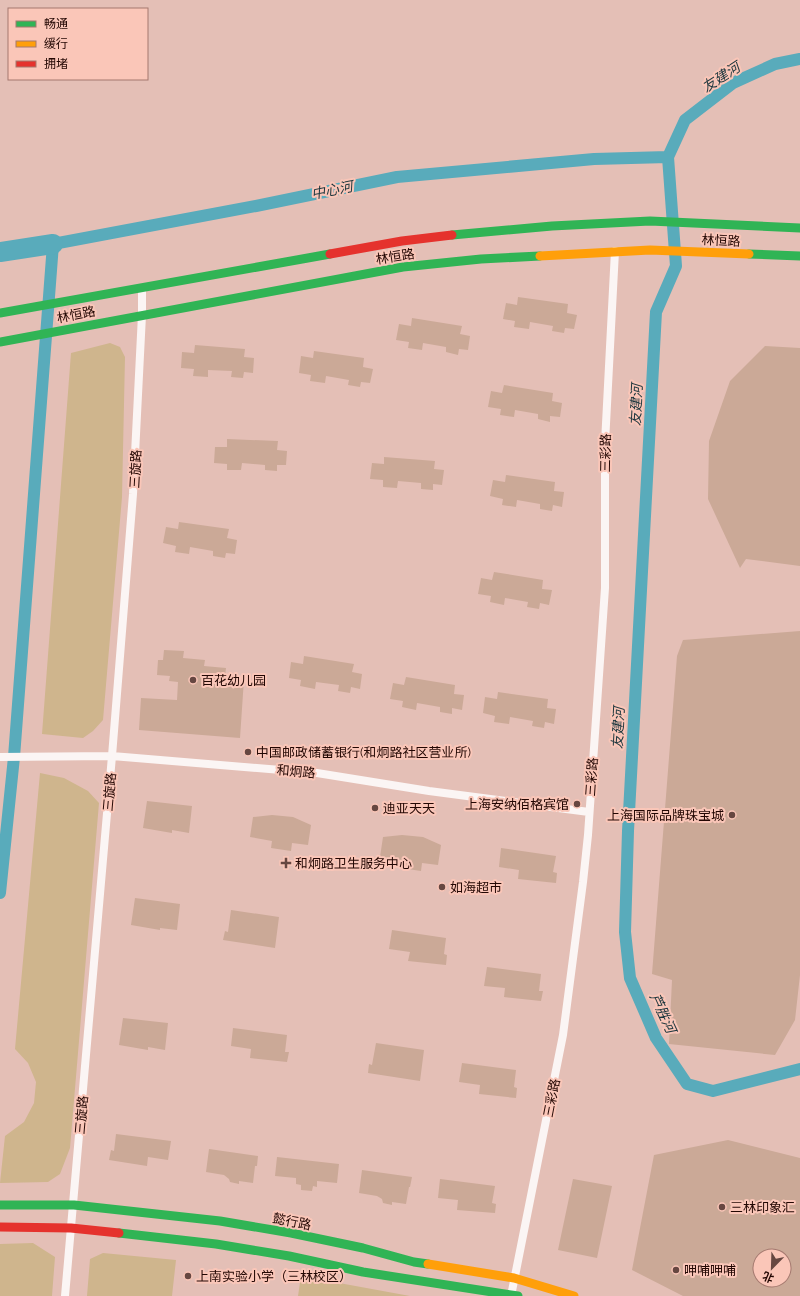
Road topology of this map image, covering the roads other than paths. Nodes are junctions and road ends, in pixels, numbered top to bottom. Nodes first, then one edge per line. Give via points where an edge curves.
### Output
1 (800, 228) edge
2 (615, 251) junction
3 (800, 256) edge
4 (142, 288) junction
5 (2, 313) edge
6 (142, 315) junction
7 (0, 342) edge
8 (112, 756) junction
9 (0, 757) edge
10 (589, 812) junction
11 (0, 1205) edge
12 (74, 1205) junction
13 (0, 1227) edge
14 (71, 1228) junction
15 (514, 1278) junction
16 (513, 1295) edge
17 (65, 1296) edge
18 (574, 1296) edge

1 - 4 main road, 林恒路 via 650,221 500,230 402,241
2 - 3 main road, 林恒路
2 - 6 main road, 林恒路 via 481,259 403,268
2 - 10 street, 三彩路 via 605,443 605,588
4 - 5 main road, 林恒路
4 - 6 street, 三旋路
6 - 7 main road, 林恒路
6 - 8 street, 三旋路 via 133,494
8 - 9 street, 和炯路
8 - 10 street, 和炯路 via 317,773
8 - 12 street, 三旋路
10 - 15 street, 三彩路 via 583,882 563,1035
11 - 12 main road, 懿行路
12 - 14 street, 三旋路
12 - 15 main road, 懿行路 via 220,1221 363,1248 414,1262
13 - 14 main road
14 - 16 main road via 216,1244 363,1272
14 - 17 street, 三旋路
15 - 16 street, 三彩路
15 - 18 main road, 懿行路

